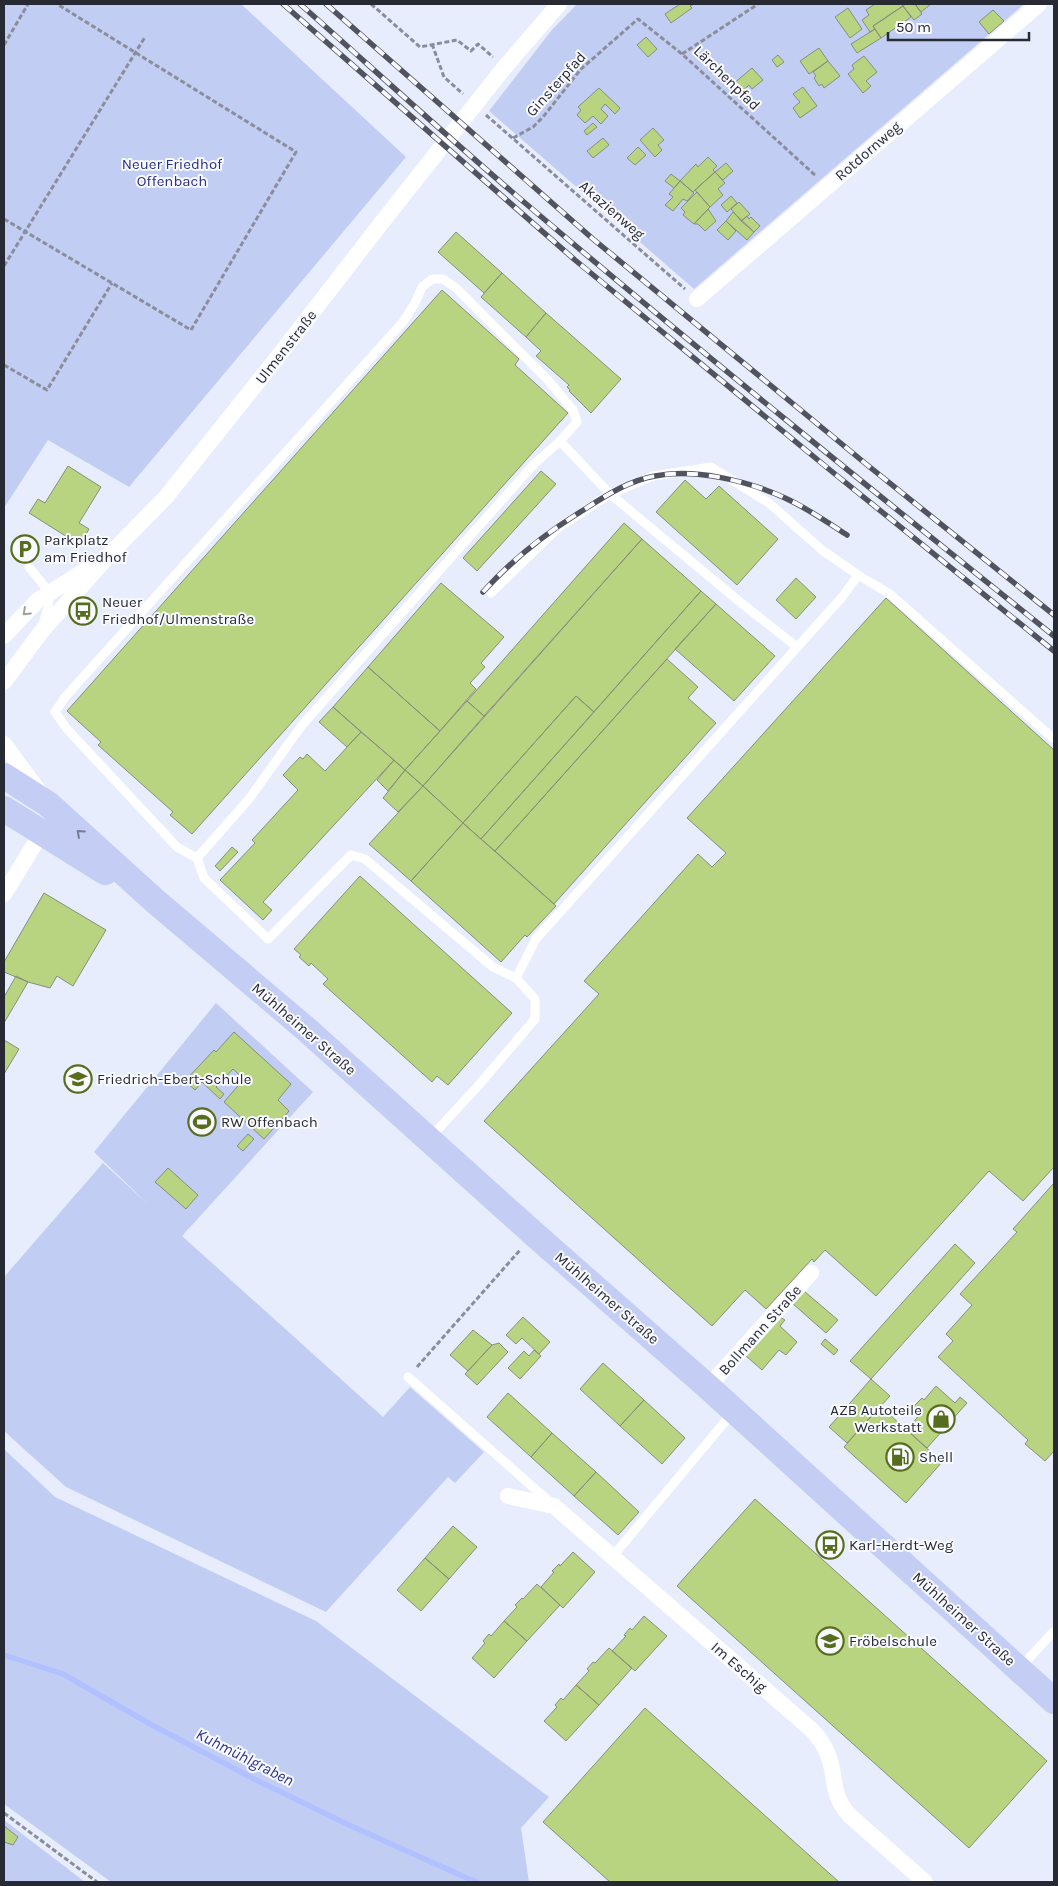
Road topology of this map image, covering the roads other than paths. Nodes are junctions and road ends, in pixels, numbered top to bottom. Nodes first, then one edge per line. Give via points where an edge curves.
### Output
1 (559, 4) edge
2 (1039, 4) edge
3 (696, 299) road end
4 (560, 441) junction
5 (610, 494) junction
6 (110, 554) junction
7 (29, 567) dead end
8 (858, 575) junction
9 (50, 593) junction
10 (491, 593) dead end
11 (41, 632) junction
12 (4, 636) edge
13 (798, 647) junction
14 (4, 682) edge
15 (1054, 739) edge
16 (4, 744) edge
17 (4, 776) edge
18 (48, 804) junction
19 (4, 809) edge
20 (42, 832) junction
21 (197, 858) junction
22 (4, 894) edge
23 (156, 901) junction
24 (516, 978) junction
25 (428, 1140) junction
26 (811, 1273) dead end
27 (408, 1378) road end
28 (708, 1387) junction
29 (734, 1410) junction
30 (508, 1496) dead end
31 (554, 1506) junction
32 (613, 1556) junction
33 (1054, 1631) edge
34 (1020, 1669) junction
35 (1054, 1701) edge
36 (924, 1882) edge

1 - 6 street, Ulmenstraße via 504,68 173,489
2 - 3 street, Rotdornweg
4 - 5 lane
4 - 21 lane via 534,464 302,725 249,799
4 - 21 lane via 577,422 573,410 547,379 456,288 442,279 432,279 422,287 403,322 55,712 177,847
5 - 8 lane via 653,476 711,467 769,503 822,550
5 - 10 lane via 558,528
5 - 13 lane
6 - 9 street
6 - 11 street, Ulmenstraße
7 - 9 lane
8 - 13 lane
8 - 15 lane via 890,594
9 - 11 lane
9 -> 12 street
11 - 14 street, Ulmenstraße
13 - 24 lane via 536,940
16 - 18 street
17 - 18 main road, Mühlheimer Straße
23 -> 18 main road, Mühlheimer Straße
19 - 20 main road, Mühlheimer Straße
20 - 22 street
20 - 23 main road, Mühlheimer Straße
21 - 24 lane via 204,878 268,939 351,855 365,859 493,967
23 - 25 main road, Mühlheimer Straße
24 - 25 lane via 535,999 535,1019
25 - 28 main road, Mühlheimer Straße
26 - 28 street, Bollmann Straße
27 - 31 lane
28 - 29 main road, Mühlheimer Straße
29 - 32 lane
29 - 34 main road, Mühlheimer Straße
30 - 31 street, Im Eschig
31 - 32 street, Im Eschig
32 - 36 street, Im Eschig via 813,1731 828,1755 842,1807
33 - 34 lane
34 - 35 main road, Mühlheimer Straße

